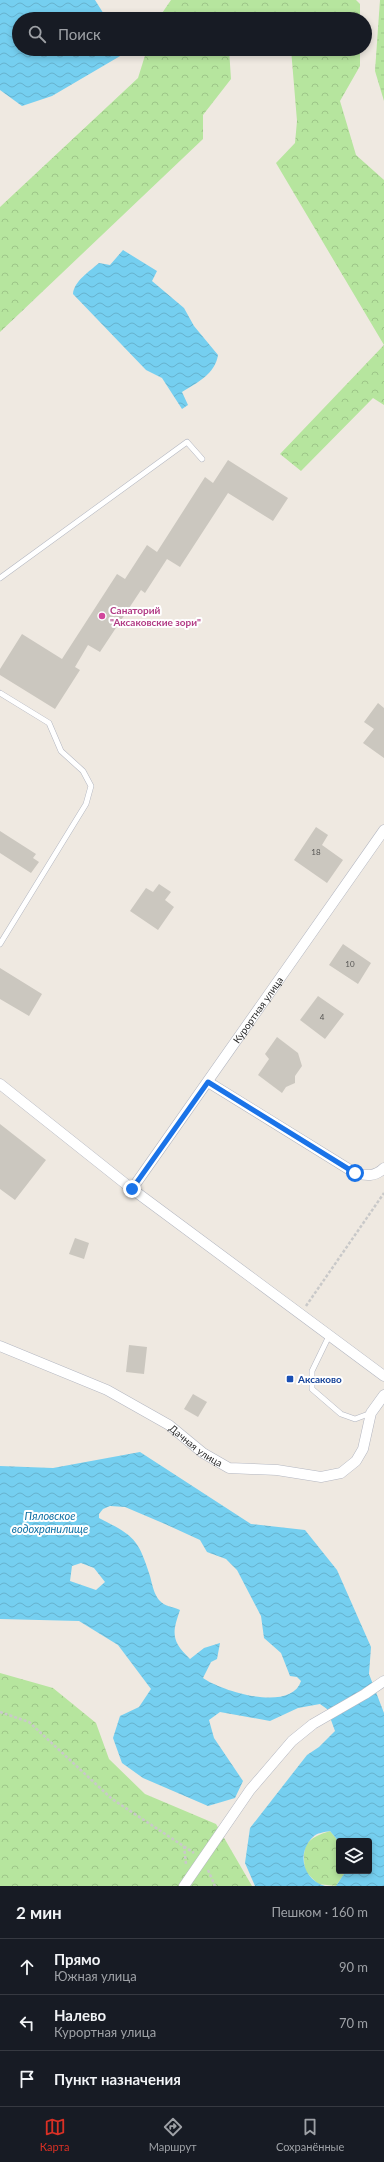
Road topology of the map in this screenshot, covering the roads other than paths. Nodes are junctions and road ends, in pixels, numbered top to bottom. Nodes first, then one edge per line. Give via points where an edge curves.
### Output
1 (202, 459) dead end
2 (0, 578) edge
3 (0, 694) edge
4 (384, 830) edge
5 (0, 944) edge
6 (208, 1082) junction
7 (0, 1084) edge
8 (384, 1168) edge
9 (132, 1189) junction
10 (330, 1336) junction
11 (0, 1346) edge
12 (384, 1376) edge
13 (384, 1395) edge
14 (371, 1413) junction
15 (382, 1682) edge
16 (184, 1886) edge

1 - 2 lane via 186,442
3 - 5 lane via 49,723 61,751 83,771 92,786 86,804
4 - 6 street, Курортная улица
6 - 8 street via 355,1173 368,1176
6 - 9 street, Курортная улица
7 - 9 street
9 - 10 street
10 - 12 street
10 - 14 lane via 312,1371 312,1389 341,1414 355,1419
11 - 14 street, Дачная улица via 107,1390 169,1425 203,1453 229,1468 277,1470 321,1476 341,1473 356,1461 363,1449
13 - 14 street, Дачная улица
15 - 16 street via 313,1724 275,1759 250,1790

